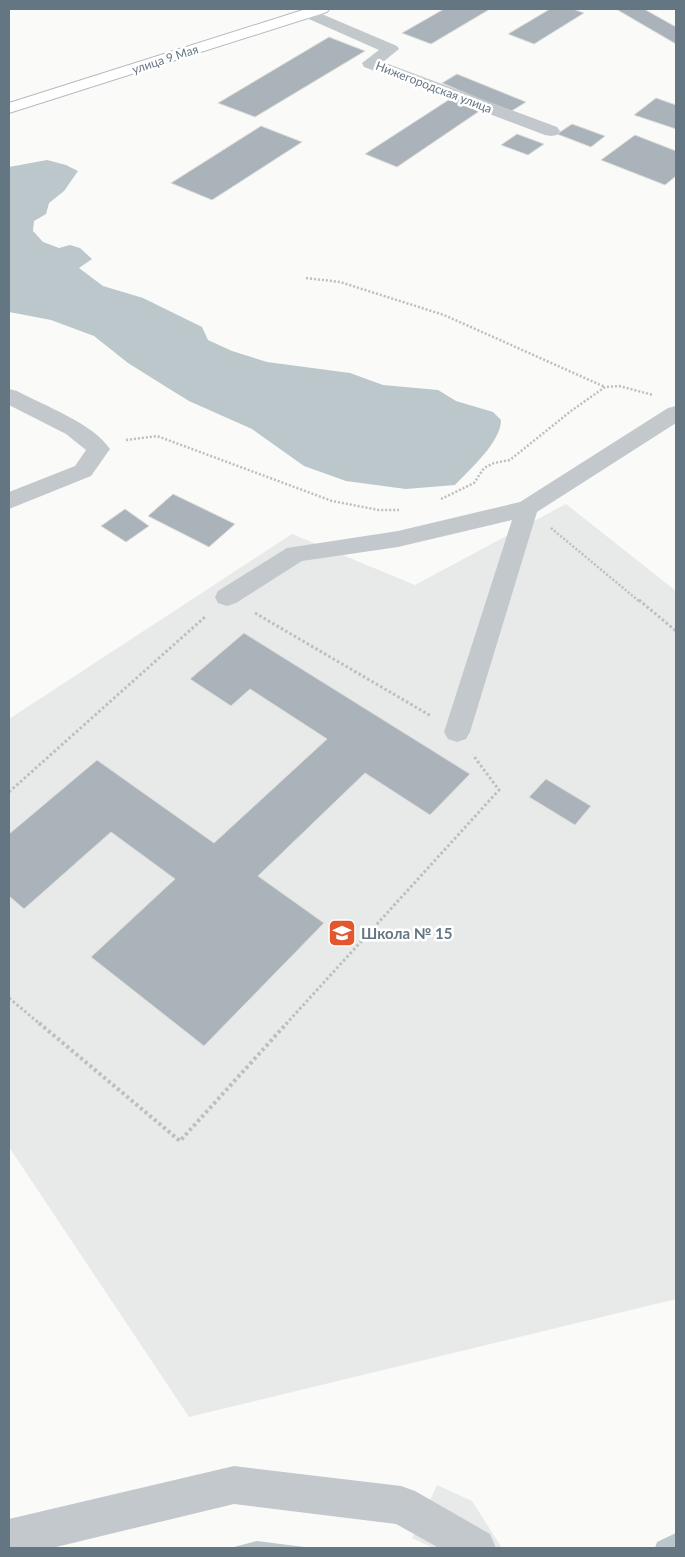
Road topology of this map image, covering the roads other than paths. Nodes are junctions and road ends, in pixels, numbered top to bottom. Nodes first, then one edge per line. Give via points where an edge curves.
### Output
1 (315, 11) edge
2 (9, 108) edge
3 (551, 131) dead end
4 (9, 396) edge
5 (672, 409) edge
6 (9, 501) edge
7 (526, 508) junction
8 (227, 596) road end
9 (457, 732) road end
10 (9, 1539) edge
11 (476, 1548) edge

1 - 2 main road, улица 9 Мая
1 - 3 street, Нижегородская улица via 391,49 370,63
4 - 6 street via 74,429 99,449 83,471
5 - 7 street
7 - 8 street via 398,539 296,554
7 - 9 street
10 - 11 street via 234,1485 401,1505

